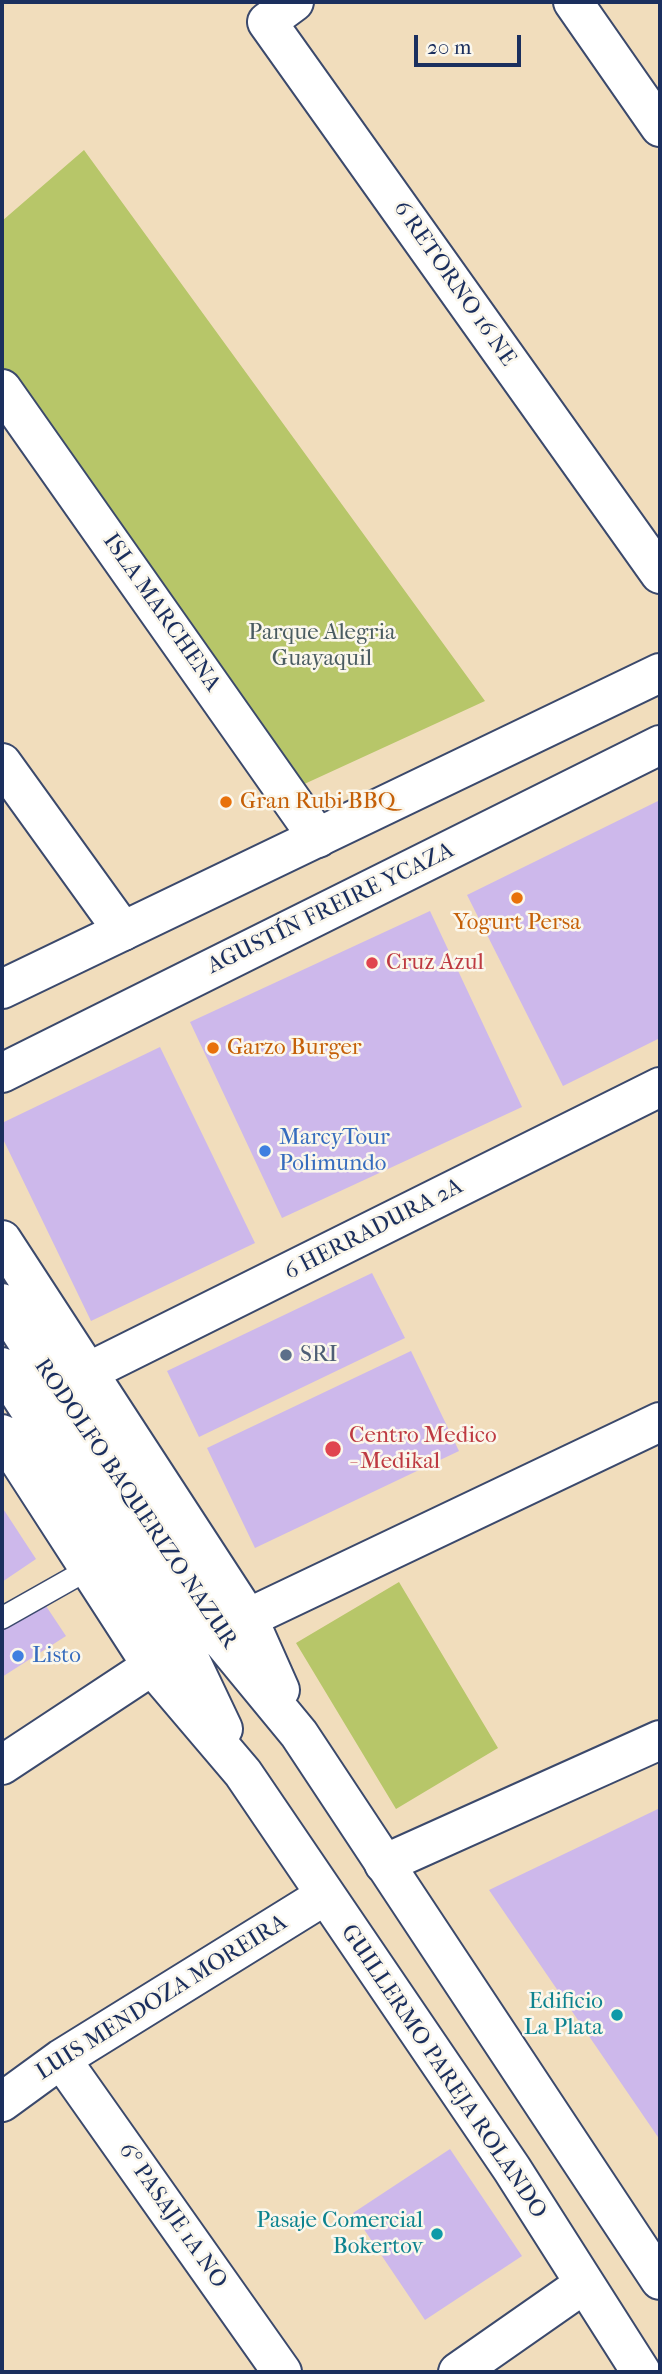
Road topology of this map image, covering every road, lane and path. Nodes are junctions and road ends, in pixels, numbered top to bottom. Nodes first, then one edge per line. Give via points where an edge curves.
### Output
1 (294, 2) edge
2 (573, 2) edge
3 (660, 127) edge
4 (2, 389) edge
5 (660, 574) edge
6 (660, 673) edge
7 (660, 745) edge
8 (2, 763) edge
9 (318, 838) junction
10 (123, 931) junction
11 (2, 989) edge
12 (2, 1073) edge
13 (660, 1087) edge
14 (2, 1240) edge
15 (2, 1303) edge
16 (2, 1367) edge
17 (88, 1372) junction
18 (660, 1422) edge
19 (2, 1434) edge
20 (87, 1570) junction
21 (2, 1618) edge
22 (216, 1633) junction
23 (152, 1666) junction
24 (660, 1740) edge
25 (2, 1765) edge
26 (243, 1773) junction
27 (384, 1864) junction
28 (324, 1896) junction
29 (61, 2059) junction
30 (2, 2102) edge
31 (655, 2261) edge
32 (584, 2284) junction
33 (282, 2372) edge
34 (458, 2372) edge
35 (641, 2372) edge

1 - 5 main road, 6 RETORNO 16 NE via 267,22
2 - 3 main road
4 - 9 main road, ISLA MARCHENA
6 - 9 main road
7 - 12 main road, AGUSTÍN FREIRE YCAZA
8 - 10 main road
9 - 10 main road
10 - 11 main road
13 - 17 main road, 6 HERRADURA 2A
14 - 17 main road
15 - 22 main road, RODOLFO BAQUERIZO NAZUR
16 - 22 main road, RODOLFO BAQUERIZO NAZUR
17 - 22 main road
18 - 22 main road
19 - 20 main road
20 - 21 lane
20 - 23 main road
22 - 26 main road, RODOLFO BAQUERIZO NAZUR
22 - 27 main road, RODOLFO BAQUERIZO NAZUR via 299,1734
23 - 25 main road
23 - 26 main road
24 - 27 main road
26 - 28 main road, GUILLERMO PAREJA ROLANDO
27 - 31 main road
28 - 29 main road, LUIS MENDOZA MOREIRA
28 - 32 main road, GUILLERMO PAREJA ROLANDO via 512,2169
29 - 30 main road, LUIS MENDOZA MOREIRA
29 - 33 main road, 6° PASAJE 1A NO
32 - 34 main road
32 - 35 main road, GUILLERMO PAREJA ROLANDO

